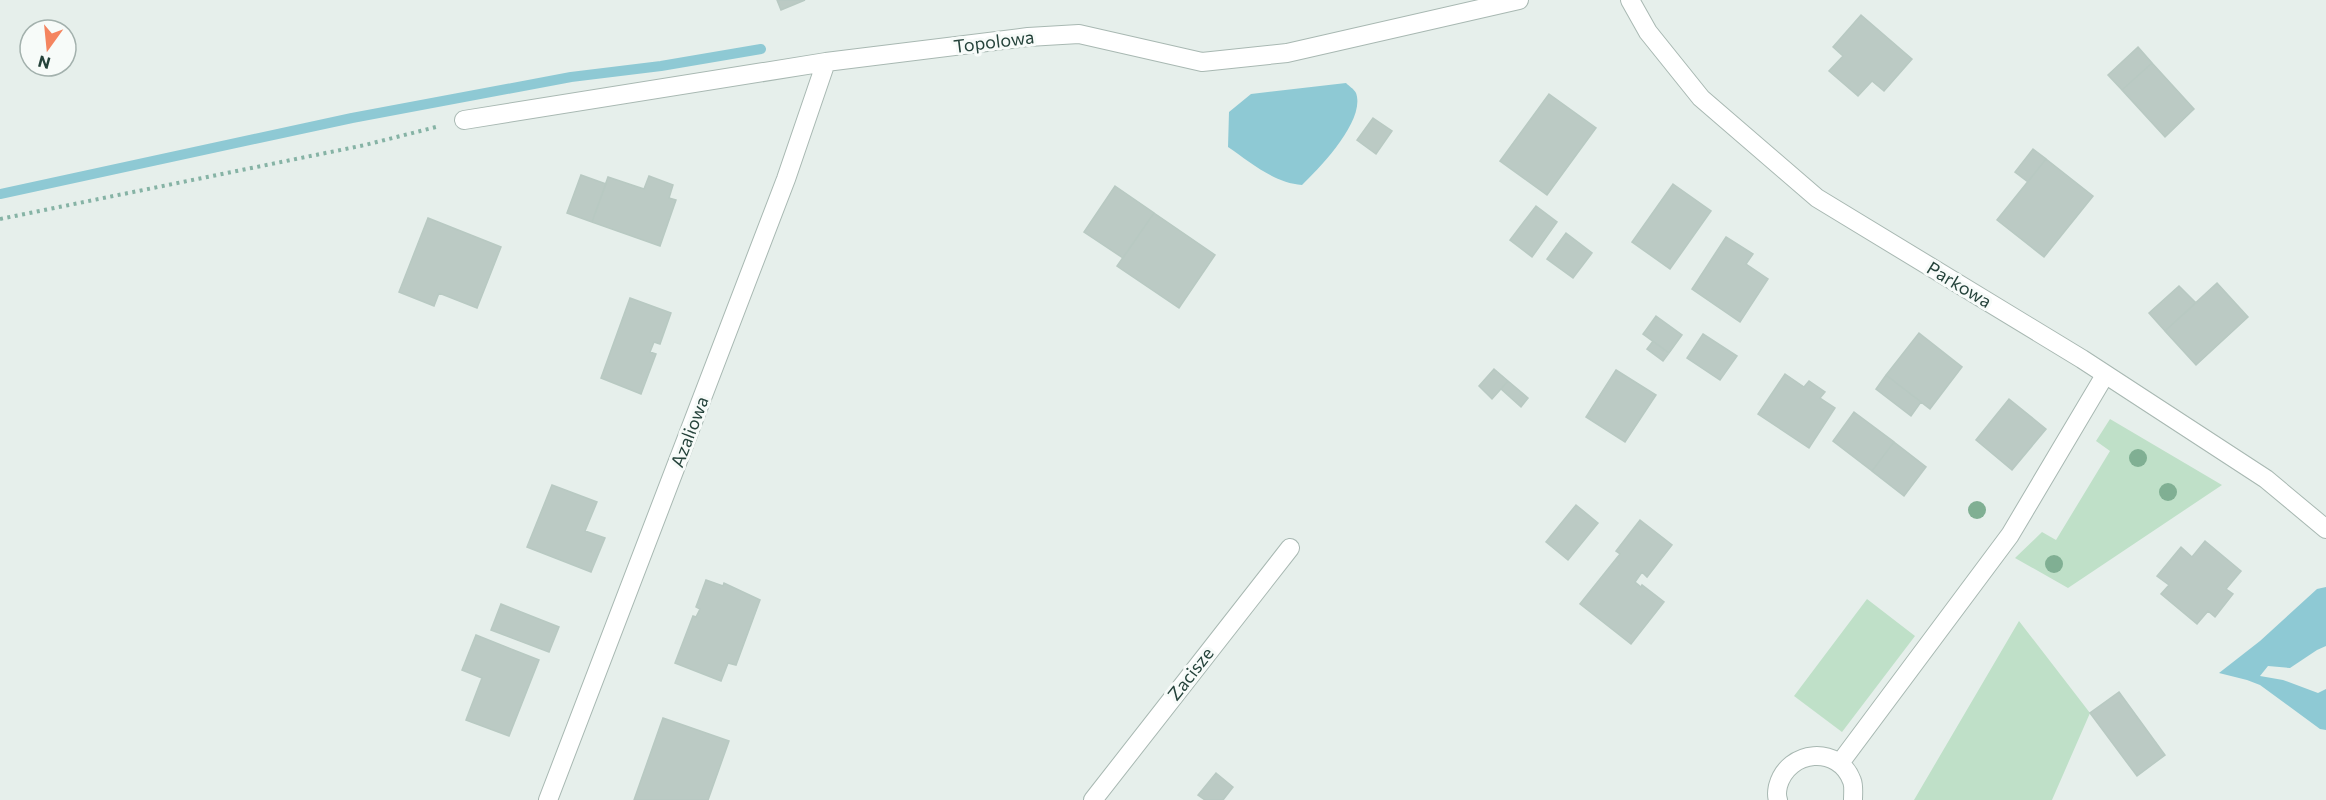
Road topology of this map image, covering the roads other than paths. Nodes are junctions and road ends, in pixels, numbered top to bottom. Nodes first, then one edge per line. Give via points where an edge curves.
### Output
1 (1519, 0) edge
2 (1630, 0) edge
3 (826, 62) junction
4 (464, 120) road end
5 (2105, 375) junction
6 (2326, 529) edge
7 (1290, 548) dead end
8 (1840, 763) junction
9 (549, 800) edge
10 (1093, 800) edge
11 (1778, 800) edge
12 (1853, 800) edge

1 - 3 street, Topolowa via 1287,53 1202,62 1079,34
2 - 5 street, Parkowa via 1648,32 1701,98 1817,198
3 - 4 street, Topolowa
3 - 9 street, Azaliowa via 786,179
5 - 6 street, Parkowa via 2266,479
5 - 8 street via 2010,535
7 - 10 street, Zacisze
8 - 11 street via 1819,755 1797,759 1781,774
8 - 12 street via 1852,781

